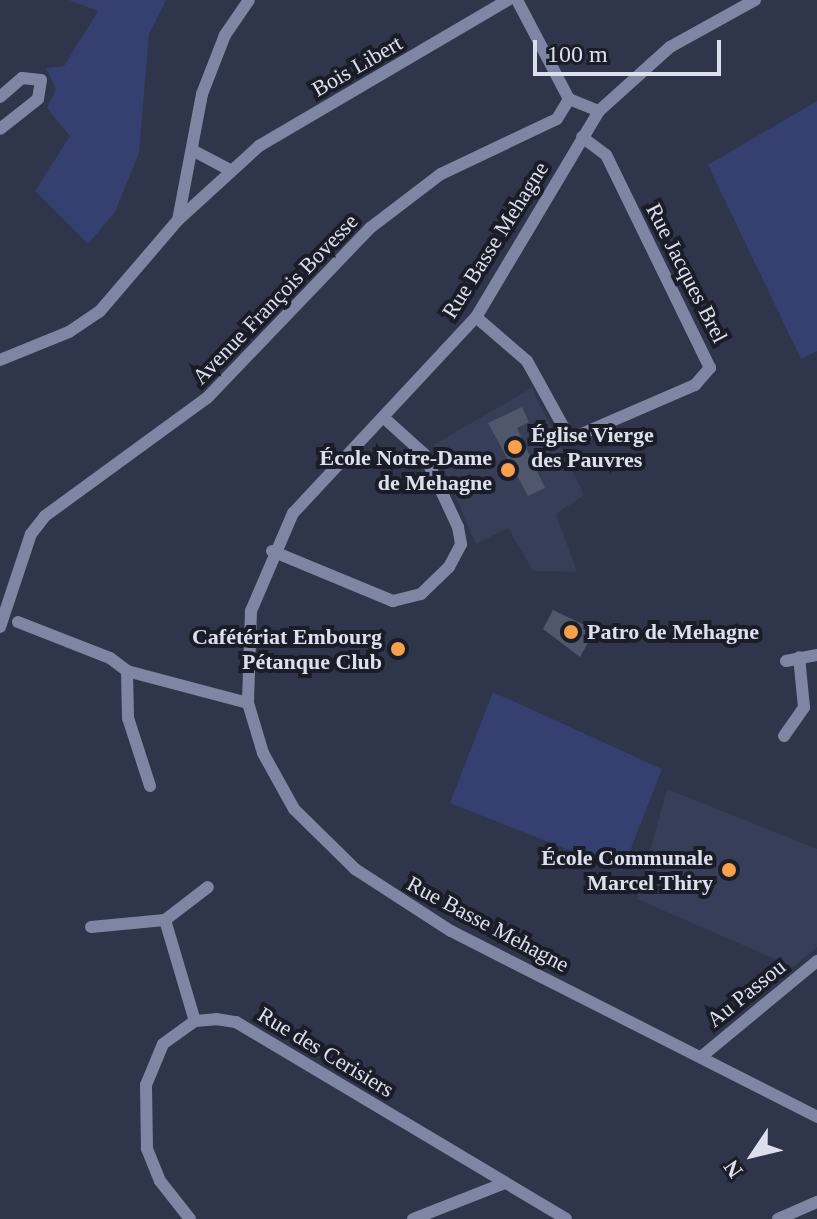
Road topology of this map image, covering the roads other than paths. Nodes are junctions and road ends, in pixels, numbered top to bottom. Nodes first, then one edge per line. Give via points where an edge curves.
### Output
1 (249, 0) edge
2 (508, 0) edge
3 (517, 0) edge
4 (755, 0) edge
5 (0, 97) edge
6 (569, 99) junction
7 (599, 111) junction
8 (0, 129) edge
9 (582, 137) junction
10 (192, 150) junction
11 (228, 169) junction
12 (178, 220) junction
13 (476, 317) junction
14 (0, 360) edge
15 (383, 417) junction
16 (272, 551) junction
17 (1, 618) edge
18 (18, 622) dead end
19 (817, 655) edge
20 (127, 671) junction
21 (248, 703) junction
22 (784, 736) dead end
23 (150, 786) dead end
24 (208, 887) dead end
25 (165, 920) junction
26 (91, 927) dead end
27 (817, 961) edge
28 (195, 1021) junction
29 (701, 1057) junction
30 (817, 1117) edge
31 (505, 1183) junction
32 (817, 1202) edge
33 (190, 1219) edge
34 (413, 1219) edge
35 (566, 1219) edge
36 (778, 1219) edge

1 - 10 street, Bois Libert via 212,64
2 - 11 street, Bois Libert
3 - 6 street
4 - 7 street, Rue Basse Mehagne via 670,47
5 - 8 street via 22,78 41,80 38,99
6 - 7 street
6 - 17 street, Avenue François Bovesse via 557,119 441,174 370,228 207,398 45,516 31,534
7 - 9 street, Rue Basse Mehagne
9 - 13 street, Rue Basse Mehagne
9 - 13 street, Rue Jacques Brel via 606,155 710,368 695,385 570,439 527,361
10 - 11 street
10 - 12 street, Bois Libert
11 - 12 street, Bois Libert
12 - 14 street, Bois Libert via 100,311 69,332
13 - 15 street, Rue Basse Mehagne
15 - 16 street, Rue Basse Mehagne via 293,513
15 - 16 street via 424,454 458,527 461,544 449,567 421,594 393,601
16 - 21 street, Rue Basse Mehagne via 251,611
18 - 20 street via 100,653
19 - 22 street via 792,659 804,707
20 - 21 street
20 - 23 street via 128,718
21 - 29 street, Rue Basse Mehagne via 263,753 294,809 355,869 451,931
24 - 25 street
25 - 26 street
25 - 28 street
27 - 29 street, Au Passou
28 - 31 street, Rue des Cerisiers via 236,1022
28 - 33 street via 163,1044 152,1063 142,1120 160,1181
29 - 30 street, Rue Basse Mehagne
31 - 34 street
31 - 35 street, Rue des Cerisiers
32 - 36 street

